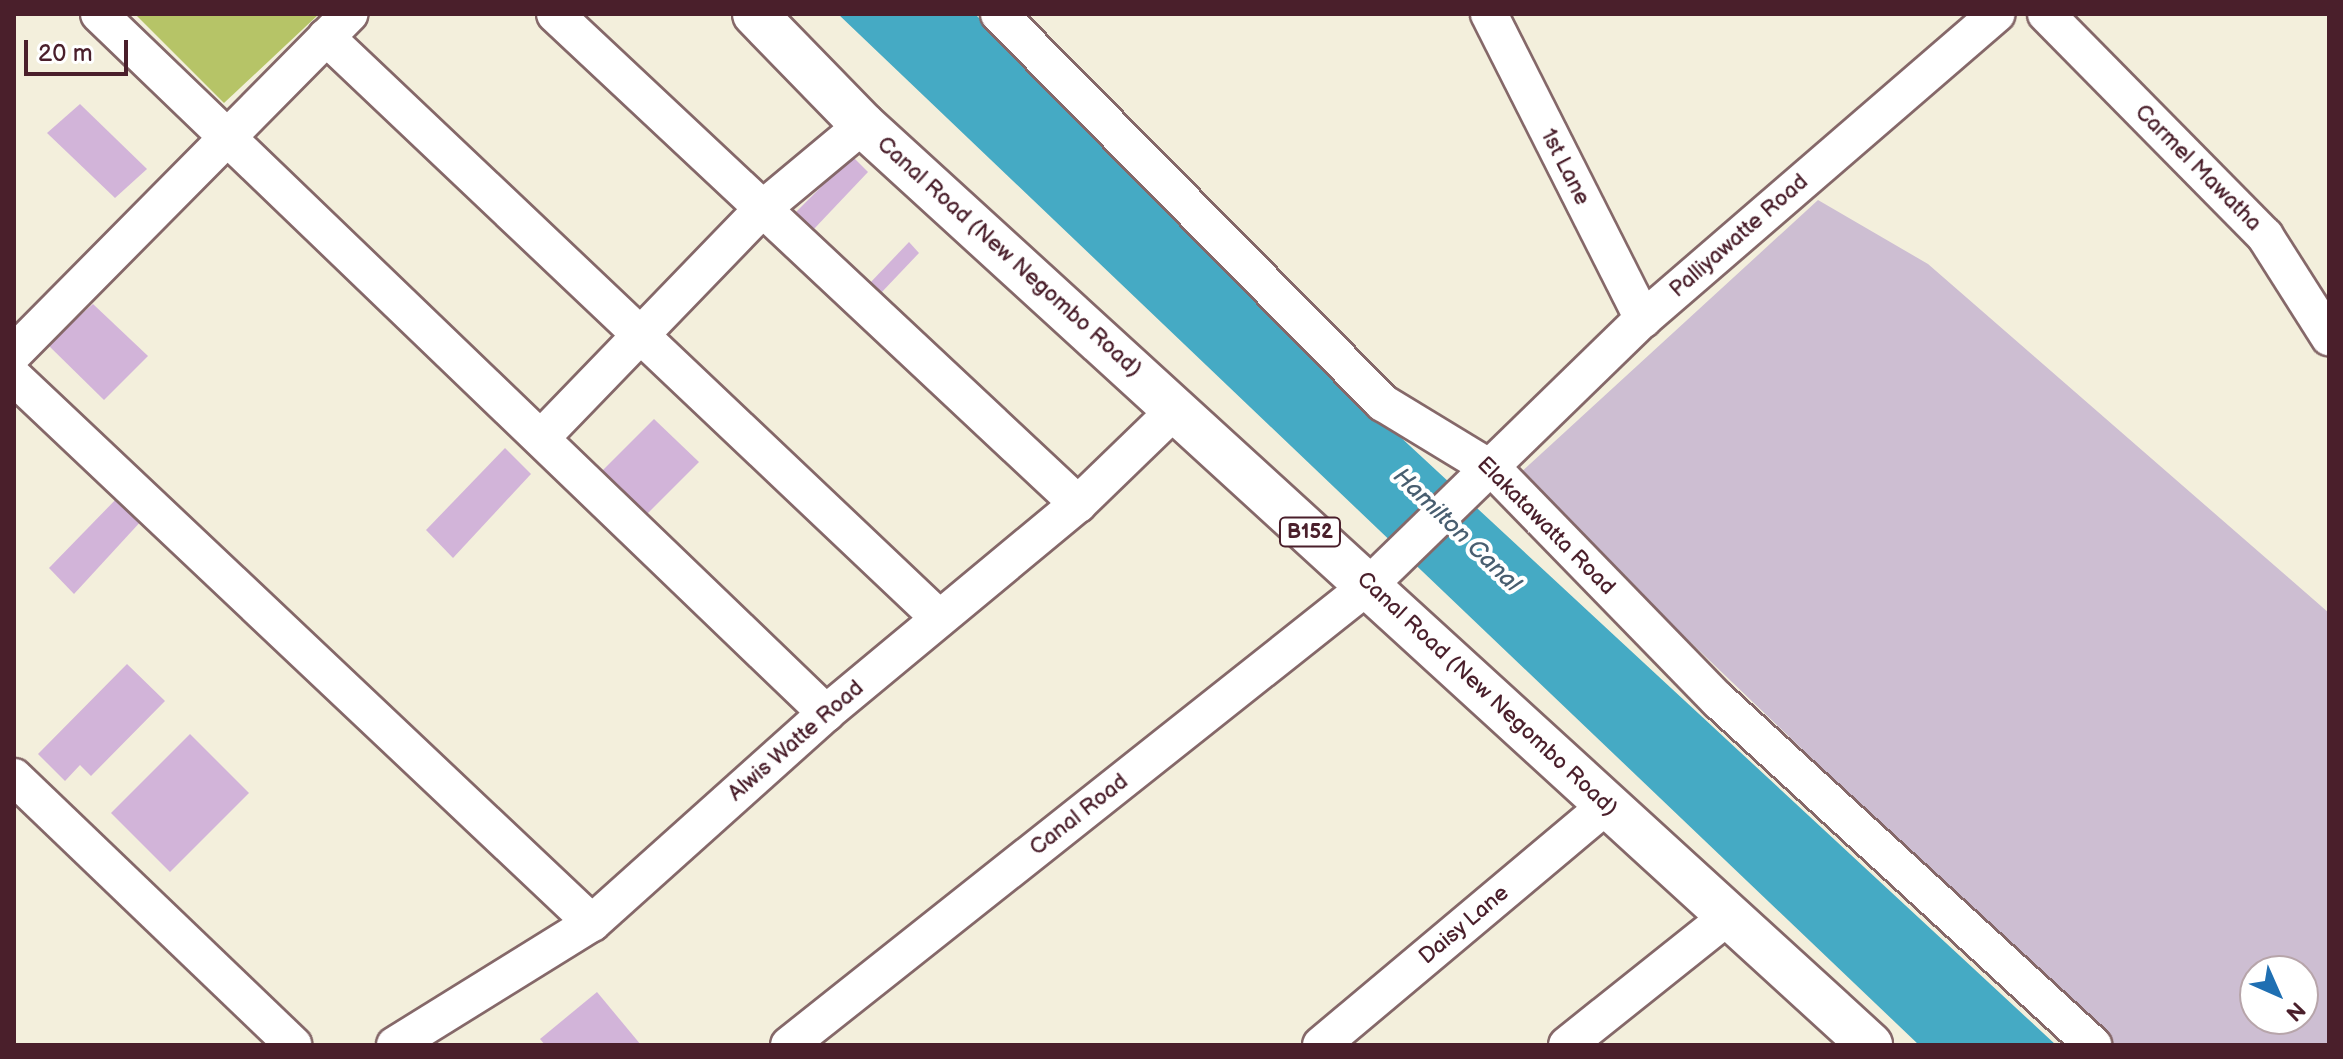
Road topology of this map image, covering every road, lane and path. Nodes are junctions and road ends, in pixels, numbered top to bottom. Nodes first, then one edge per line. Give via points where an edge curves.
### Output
1 (99, 14) edge
2 (555, 14) edge
3 (755, 14) edge
4 (999, 14) edge
5 (1489, 14) edge
6 (1996, 14) edge
7 (2046, 14) edge
8 (338, 26) edge
9 (863, 125) junction
10 (223, 140) junction
11 (761, 210) junction
12 (1643, 319) junction
13 (639, 337) junction
14 (2329, 337) edge
15 (14, 353) edge
16 (14, 377) edge
17 (1176, 409) junction
18 (542, 437) junction
19 (1495, 471) junction
20 (1078, 504) junction
21 (1369, 585) junction
22 (939, 618) junction
23 (826, 713) junction
24 (14, 777) edge
25 (1607, 805) junction
26 (1730, 915) junction
27 (592, 923) junction
28 (293, 1045) edge
29 (395, 1045) edge
30 (789, 1045) edge
31 (1321, 1045) edge
32 (1567, 1045) edge
33 (1870, 1045) edge
34 (2093, 1045) edge

1 - 10 street
2 - 11 street
3 - 9 main road, Canal Road (New Negombo Road) / B152
4 - 19 street, Elakatawatta Road via 1383,403
5 - 12 street, 1st Lane
6 - 12 street, Palliyawatte Road
7 - 14 street, Carmel Mawatha via 2265,236
8 - 10 street
8 - 13 street
9 - 11 street
9 - 17 main road, Canal Road (New Negombo Road) / B152
10 - 15 street
10 - 18 street
11 - 13 street
11 - 20 street
12 - 19 street, Palliyawatte Road
13 - 18 street
13 - 22 street
16 - 27 street
17 - 20 street, Alwis Watte Road
17 - 21 main road, Canal Road (New Negombo Road) / B152
18 - 23 street
19 - 21 street, Canal Road
19 - 34 street, Elakatawatta Road via 1718,700
20 - 22 street, Alwis Watte Road
21 - 25 main road, Canal Road (New Negombo Road) / B152
21 - 30 street, Canal Road
22 - 23 street, Alwis Watte Road
23 - 27 street, Alwis Watte Road
24 - 28 street
25 - 26 main road, Canal Road (New Negombo Road) / B152
25 - 31 street, Daisy Lane
26 - 32 street
26 - 33 main road, Canal Road (New Negombo Road) / B152
27 - 29 street, Alwis Watte Road

